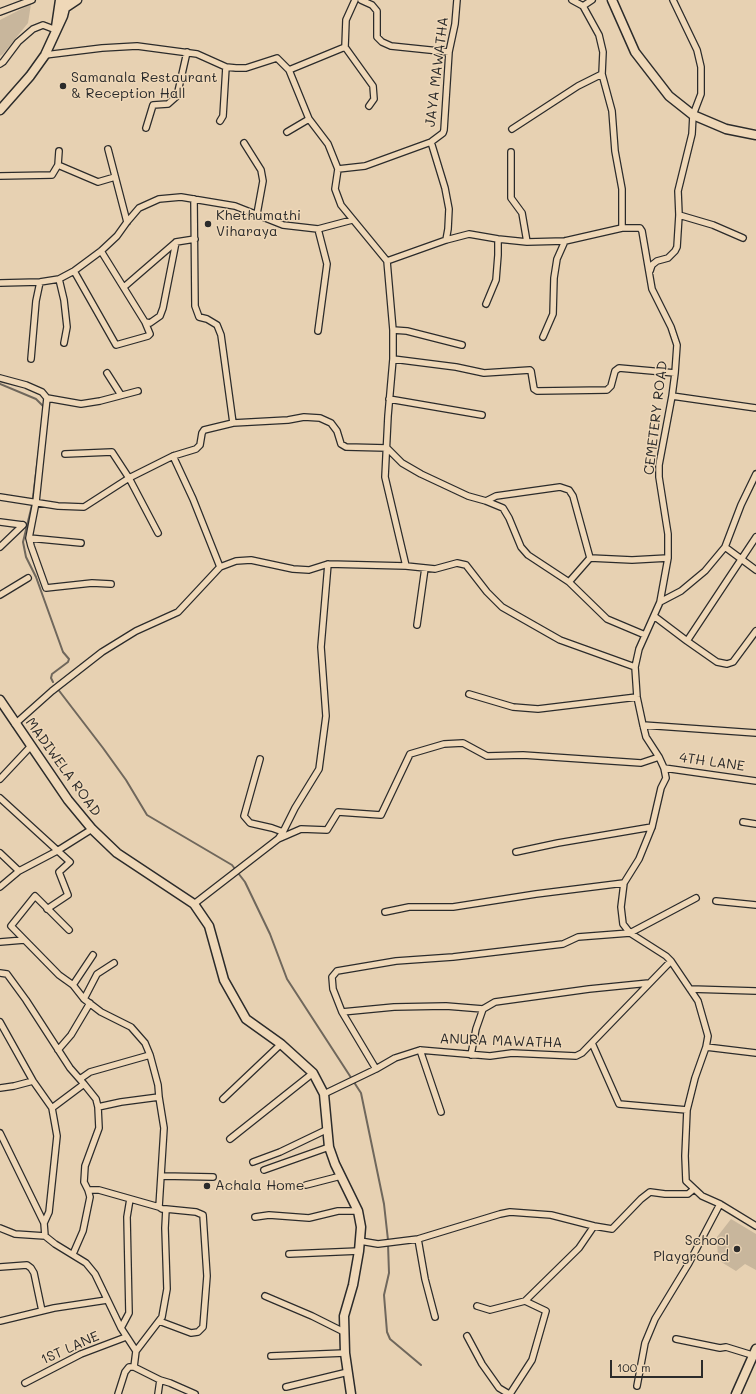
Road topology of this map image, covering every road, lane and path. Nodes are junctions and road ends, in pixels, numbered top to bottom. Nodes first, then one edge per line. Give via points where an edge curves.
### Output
1 (32, 0) edge
2 (60, 0) edge
3 (78, 0) edge
4 (355, 0) edge
5 (361, 0) edge
6 (457, 0) edge
7 (572, 0) edge
8 (592, 0) edge
9 (612, 0) edge
10 (672, 0) edge
11 (66, 4) edge
12 (582, 6) junction
13 (0, 12) edge
14 (56, 30) junction
15 (345, 47) junction
16 (187, 52) junction
17 (449, 52) junction
18 (45, 55) junction
19 (0, 64) edge
20 (226, 67) junction
21 (289, 70) junction
22 (602, 74) junction
23 (368, 106) dead end
24 (0, 110) edge
25 (693, 115) junction
26 (309, 118) junction
27 (220, 121) dead end
28 (146, 128) dead end
29 (512, 129) dead end
30 (287, 132) dead end
31 (756, 135) edge
32 (431, 142) junction
33 (244, 143) dead end
34 (108, 149) dead end
35 (59, 151) dead end
36 (511, 152) dead end
37 (58, 164) junction
38 (338, 169) junction
39 (0, 176) edge
40 (115, 177) junction
41 (194, 199) junction
42 (257, 214) junction
43 (678, 215) junction
44 (352, 220) junction
45 (127, 222) junction
46 (622, 228) junction
47 (318, 229) junction
48 (743, 238) dead end
49 (195, 239) junction
50 (498, 239) junction
51 (446, 240) junction
52 (565, 241) junction
53 (176, 242) junction
54 (527, 242) junction
55 (101, 250) junction
56 (387, 261) junction
57 (74, 271) junction
58 (650, 272) junction
59 (58, 279) junction
60 (40, 282) junction
61 (0, 283) edge
62 (124, 287) junction
63 (486, 304) dead end
64 (145, 322) junction
65 (393, 330) junction
66 (318, 331) dead end
67 (543, 337) dead end
68 (64, 343) dead end
69 (462, 345) dead end
70 (31, 359) dead end
71 (393, 359) junction
72 (107, 373) dead end
73 (675, 373) junction
74 (0, 378) edge
75 (138, 391) dead end
76 (121, 395) junction
77 (672, 396) junction
78 (47, 398) junction
79 (389, 399) junction
80 (756, 408) edge
81 (482, 415) dead end
82 (233, 423) junction
83 (387, 448) junction
84 (65, 454) dead end
85 (173, 456) junction
86 (756, 474) edge
87 (129, 478) junction
88 (0, 497) edge
89 (486, 501) junction
90 (33, 502) junction
91 (0, 522) edge
92 (158, 533) dead end
93 (756, 537) edge
94 (29, 538) junction
95 (81, 543) dead end
96 (725, 547) junction
97 (0, 548) edge
98 (590, 558) junction
99 (668, 558) junction
100 (740, 559) junction
101 (328, 564) junction
102 (406, 566) junction
103 (220, 567) junction
104 (425, 568) junction
105 (756, 570) edge
106 (28, 578) dead end
107 (569, 582) junction
108 (111, 584) dead end
109 (0, 595) edge
110 (660, 602) junction
111 (654, 616) junction
112 (418, 625) dead end
113 (645, 634) junction
114 (755, 635) edge
115 (687, 641) junction
116 (635, 667) junction
117 (469, 694) dead end
118 (637, 697) junction
119 (0, 700) edge
120 (15, 724) junction
121 (643, 725) junction
122 (756, 733) edge
123 (31, 746) junction
124 (659, 757) junction
125 (260, 759) dead end
126 (664, 768) junction
127 (0, 780) edge
128 (756, 781) edge
129 (0, 798) edge
130 (743, 822) dead end
131 (756, 824) edge
132 (652, 827) junction
133 (92, 829) junction
134 (283, 832) junction
135 (278, 839) junction
136 (56, 851) junction
137 (516, 852) dead end
138 (0, 853) edge
139 (19, 871) junction
140 (624, 883) junction
141 (0, 887) edge
142 (696, 898) dead end
143 (716, 901) dead end
144 (194, 904) junction
145 (756, 905) edge
146 (47, 909) junction
147 (385, 912) dead end
148 (69, 930) dead end
149 (630, 933) junction
150 (24, 940) junction
151 (0, 942) edge
152 (93, 955) dead end
153 (670, 961) junction
154 (114, 962) dead end
155 (0, 973) edge
156 (649, 983) junction
157 (73, 985) junction
158 (690, 990) junction
159 (756, 991) edge
160 (87, 1001) junction
161 (482, 1009) junction
162 (342, 1012) junction
163 (0, 1022) edge
164 (592, 1043) junction
165 (281, 1044) junction
166 (706, 1047) junction
167 (58, 1050) junction
168 (420, 1050) junction
169 (756, 1054) edge
170 (150, 1055) junction
171 (471, 1055) junction
172 (376, 1069) junction
173 (313, 1073) junction
174 (33, 1081) junction
175 (82, 1081) junction
176 (0, 1088) edge
177 (324, 1094) junction
178 (159, 1097) junction
179 (223, 1099) dead end
180 (98, 1107) junction
181 (52, 1108) junction
182 (687, 1110) junction
183 (440, 1112) dead end
184 (328, 1129) junction
185 (0, 1133) edge
186 (230, 1140) dead end
187 (330, 1147) junction
188 (253, 1162) dead end
189 (264, 1170) dead end
190 (162, 1176) junction
191 (340, 1176) junction
192 (212, 1177) dead end
193 (306, 1185) dead end
194 (694, 1189) junction
195 (88, 1190) junction
196 (130, 1199) junction
197 (720, 1204) junction
198 (159, 1207) junction
199 (166, 1209) junction
200 (358, 1211) junction
201 (255, 1217) dead end
202 (44, 1223) junction
203 (594, 1226) junction
204 (756, 1226) edge
205 (0, 1228) edge
206 (45, 1236) junction
207 (418, 1239) junction
208 (360, 1241) junction
209 (359, 1251) junction
210 (73, 1254) junction
211 (289, 1254) dead end
212 (0, 1267) edge
213 (265, 1296) dead end
214 (107, 1300) junction
215 (525, 1301) junction
216 (477, 1306) dead end
217 (42, 1311) junction
218 (435, 1317) dead end
219 (0, 1321) edge
220 (159, 1321) junction
221 (121, 1328) junction
222 (344, 1332) junction
223 (467, 1336) dead end
224 (126, 1337) junction
225 (676, 1339) dead end
226 (136, 1350) junction
227 (754, 1352) edge
228 (345, 1353) junction
229 (271, 1356) dead end
230 (134, 1367) junction
231 (348, 1372) junction
232 (160, 1380) junction
233 (25, 1383) dead end
234 (637, 1386) dead end
235 (286, 1387) dead end
236 (118, 1394) edge
237 (158, 1394) edge
238 (195, 1394) edge
239 (351, 1394) edge
240 (510, 1394) edge
241 (736, 1394) edge

1 - 13 street
2 - 14 main road
3 - 11 main road
4 - 15 street via 346,20
5 - 17 street via 372,5 377,11 377,37 382,42 391,46
6 - 17 street, JAYA MAWATHA
7 - 12 street
8 - 12 street
9 - 25 main road via 635,52 669,96
10 - 25 street via 697,50 701,67 701,94
11 - 14 main road
12 - 22 street via 599,35 603,52
14 - 18 main road
14 - 19 street via 43,26 33,28
15 - 21 street
15 - 23 street via 373,86 374,99
16 - 18 street via 138,46
16 - 20 street
16 - 28 street via 177,96 168,104 153,105
17 - 32 street, JAYA MAWATHA via 444,130
18 - 24 main road
20 - 21 street via 246,68 277,58
20 - 27 street via 223,116
21 - 26 street
22 - 29 street via 578,86
22 - 46 street via 612,111 615,151 622,189
25 - 31 main road via 726,129
25 - 43 street via 692,134 678,191
26 - 30 street
26 - 38 street via 328,144
32 - 38 street, JAYA MAWATHA via 364,166
32 - 51 street, JAYA MAWATHA via 449,209
33 - 42 street via 261,170 263,181
34 - 40 street
35 - 37 street
36 - 54 street via 511,198 522,213
37 - 39 street via 52,175
37 - 40 street via 98,182
38 - 44 street via 335,188 341,205
40 - 45 street
41 - 42 street via 235,206
41 - 45 street via 159,199 139,208
41 - 49 street
42 - 47 street via 283,225
43 - 48 street via 713,225
43 - 58 street via 675,251 668,258 652,264
44 - 47 street
44 - 56 street
45 - 55 street via 117,236
46 - 52 street
46 - 58 street, CEMETERY ROAD via 640,228 642,231
47 - 66 street via 327,264
49 - 53 street
49 - 82 street via 195,306 198,317 217,325 221,335
50 - 51 street via 469,234
50 - 54 street
50 - 63 street via 496,280
51 - 56 street
52 - 54 street
52 - 67 street via 557,259 554,278 554,314
53 - 62 street
53 - 64 street via 164,308 160,316 150,323
55 - 57 street
55 - 62 street
56 - 65 street
57 - 59 street
57 - 64 street via 116,345 148,336 150,334
58 - 73 street, CEMETERY ROAD via 652,290 677,345
59 - 60 street
59 - 68 street via 64,300 67,327
60 - 61 street
60 - 70 street
62 - 64 street
65 - 69 street
65 - 71 street
71 - 73 street via 484,373 530,370 534,389 538,391 607,390 611,386 615,371 619,368
71 - 79 street
72 - 76 street
73 - 77 street, CEMETERY ROAD
74 - 78 street via 26,385 42,392
75 - 76 street
76 - 78 street via 81,404
77 - 80 street
77 - 99 street, CEMETERY ROAD via 659,465 668,534
78 - 90 street
79 - 81 street
79 - 83 street
82 - 83 street via 320,418 331,423 341,444 346,447
82 - 85 street via 204,430 200,445
83 - 89 street via 402,463 421,474 468,496
83 - 102 street via 386,478
84 - 87 street via 112,452
85 - 87 street
85 - 103 street
86 - 96 street
87 - 90 street via 84,507
87 - 92 street
88 - 90 street
89 - 98 street via 496,496 560,487 569,490 573,496
89 - 107 street via 503,508 510,518 521,547 528,555
90 - 94 street
91 - 97 street via 23,524
93 - 100 street
94 - 95 street
94 - 108 street via 46,588 92,582
96 - 100 street
96 - 110 street via 705,571 681,591
98 - 99 street
98 - 107 street
99 - 110 street, CEMETERY ROAD
100 - 105 street
100 - 115 street
101 - 102 street
101 - 103 street via 309,570 251,560 236,561
101 - 134 street via 321,647 326,716 319,769
102 - 104 street
103 - 120 street via 178,612 136,631 102,652 52,690
104 - 112 street
104 - 116 street via 436,569 457,563 466,565 502,607 560,640
106 - 109 street
107 - 113 street via 607,619
110 - 111 street, CEMETERY ROAD
111 - 113 street, CEMETERY ROAD
111 - 115 street
113 - 116 street, CEMETERY ROAD
114 - 115 street via 733,662 727,664 717,662
116 - 118 street, CEMETERY ROAD
117 - 118 street via 513,707 538,709
118 - 121 street, CEMETERY ROAD
119 - 120 main road, MADIWELA ROAD
120 - 123 main road, MADIWELA ROAD
121 - 122 street
121 - 124 street, CEMETERY ROAD via 646,737
123 - 127 street
123 - 133 main road, MADIWELA ROAD via 68,800
124 - 126 street, CEMETERY ROAD
124 - 135 street via 641,763 523,755 487,756 463,744 444,744 410,754 381,815 338,812 327,830 301,829
125 - 134 street via 244,816 250,823
126 - 128 street, 4TH LANE
126 - 132 street via 666,778 661,788
129 - 136 street
130 - 131 street
132 - 137 street
132 - 140 street via 639,859
133 - 136 street
133 - 144 main road, MADIWELA ROAD via 117,853
134 - 135 street
135 - 144 street
136 - 139 street
136 - 146 street via 70,862 59,872 68,896
138 - 139 street
139 - 141 street
140 - 147 street via 453,907 409,907
140 - 149 street via 621,907 623,924
142 - 149 street
143 - 145 street
144 - 165 main road, MADIWELA ROAD via 209,926 224,980 246,1019
146 - 148 street
146 - 150 street via 35,896 11,926
149 - 153 street
149 - 162 street via 578,937 563,944 453,957 396,960 337,971 332,977 333,989
150 - 151 street
150 - 157 street via 59,975
152 - 157 street
153 - 156 street, ANURA MAWATHA
153 - 158 street
154 - 160 street via 97,974
155 - 167 street via 7,974
156 - 161 street via 495,1002
156 - 164 street, ANURA MAWATHA
157 - 160 street
158 - 159 street
158 - 166 street via 698,1001 708,1036
160 - 167 street via 71,1035
160 - 170 street via 131,1027 145,1043
161 - 162 street via 446,1006 394,1007
161 - 171 street
162 - 172 street
163 - 174 street
164 - 171 street, ANURA MAWATHA via 576,1056
164 - 182 street via 619,1104
165 - 173 main road, MADIWELA ROAD
165 - 179 street
166 - 169 street
166 - 182 street
167 - 175 street
168 - 171 street, ANURA MAWATHA
168 - 172 street, ANURA MAWATHA via 395,1058
168 - 183 street
170 - 175 street via 90,1072
170 - 178 street
172 - 177 street, ANURA MAWATHA
173 - 177 main road, MADIWELA ROAD
173 - 186 street
174 - 176 street
174 - 181 street
175 - 180 street via 96,1099
175 - 181 street
177 - 184 main road, MADIWELA ROAD
178 - 180 street
178 - 190 street via 164,1128
180 - 195 street via 99,1128 85,1166 84,1182
181 - 202 street via 57,1136 49,1212
182 - 194 street via 686,1181
184 - 187 main road, MADIWELA ROAD
184 - 188 street
185 - 202 street
187 - 189 street
187 - 191 main road, MADIWELA ROAD
190 - 192 street
190 - 198 street
191 - 193 street
191 - 200 main road, MADIWELA ROAD
194 - 197 street via 702,1196
194 - 203 street via 688,1194 650,1192 612,1229
195 - 196 street via 99,1190
195 - 210 street via 90,1197 82,1231
196 - 198 street
196 - 221 street via 127,1217 129,1313
197 - 204 street
197 - 234 street via 689,1263 655,1319 645,1343
198 - 199 street via 162,1210
199 - 220 street via 166,1289
199 - 220 street via 203,1215 207,1276 203,1326 198,1332 191,1333
200 - 201 street via 309,1218 269,1215
200 - 208 main road, MADIWELA ROAD
202 - 206 street
203 - 207 street via 552,1215 510,1212
203 - 215 street via 579,1248
205 - 206 street via 16,1234
206 - 210 street
207 - 208 street via 378,1244
207 - 218 street
208 - 209 main road, MADIWELA ROAD
209 - 211 street
209 - 222 main road, MADIWELA ROAD via 344,1316
210 - 214 street via 86,1262 95,1274
212 - 217 street via 28,1265 31,1268
213 - 222 street
214 - 217 street
214 - 221 street
215 - 216 street via 490,1310
215 - 240 street via 546,1311 532,1360
217 - 219 street
220 - 226 street
221 - 224 street
222 - 228 main road, MADIWELA ROAD
223 - 240 street via 499,1388
224 - 226 street
224 - 233 street, 1ST LANE via 81,1354
225 - 227 street
226 - 230 street
227 - 241 main road
228 - 229 street
228 - 231 main road, MADIWELA ROAD
230 - 232 street
230 - 236 street via 129,1367 125,1372
231 - 235 street
231 - 239 main road, MADIWELA ROAD
232 - 237 street
232 - 238 street

